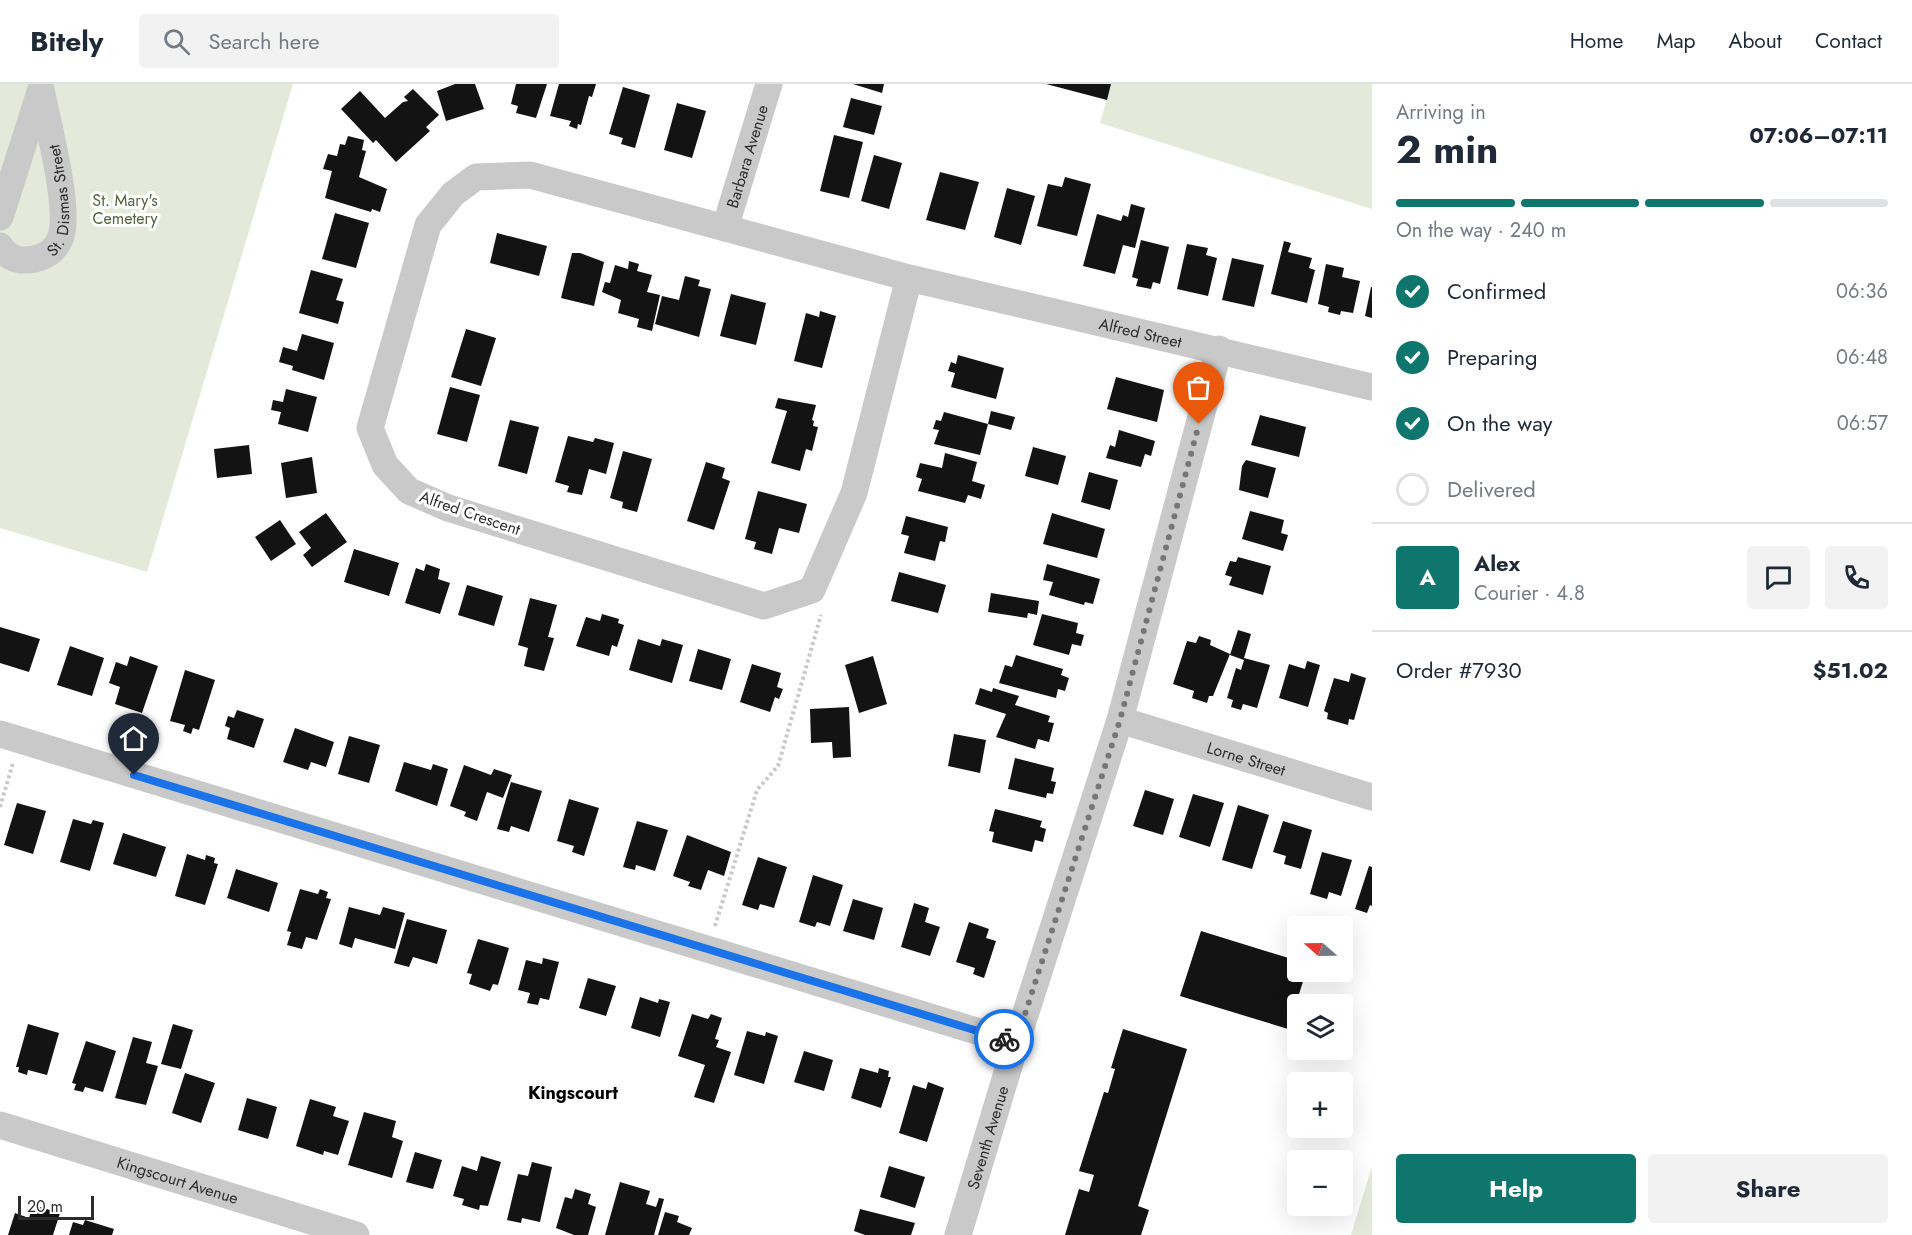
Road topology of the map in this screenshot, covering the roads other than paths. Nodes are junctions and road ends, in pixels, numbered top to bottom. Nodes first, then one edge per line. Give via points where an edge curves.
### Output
1 (769, 84) edge
2 (41, 86) edge
3 (0, 217) edge
4 (725, 228) junction
5 (0, 246) edge
6 (909, 278) junction
7 (1219, 349) junction
8 (1372, 387) edge
9 (1120, 720) junction
10 (0, 734) edge
11 (1372, 796) edge
12 (1016, 1042) junction
13 (0, 1125) edge
14 (356, 1235) edge
15 (958, 1235) edge

1 - 4 street, Barbara Avenue
2 - 3 street, St. Dismas Street
2 - 5 street, St. Dismas Street via 62,203 60,240 39,259 12,258
4 - 6 street, Alfred Crescent
4 - 6 street, Alfred Crescent via 530,175 476,177 453,194 428,225 370,428 385,465 409,491 448,508 764,606 812,590 854,494
6 - 7 street, Alfred Street
7 - 8 street, Alfred Street
7 - 9 street, Seventh Avenue
9 - 11 street, Lorne Street
9 - 12 street, Seventh Avenue
10 - 12 street
12 - 15 street, Seventh Avenue
13 - 14 street, Kingscourt Avenue

